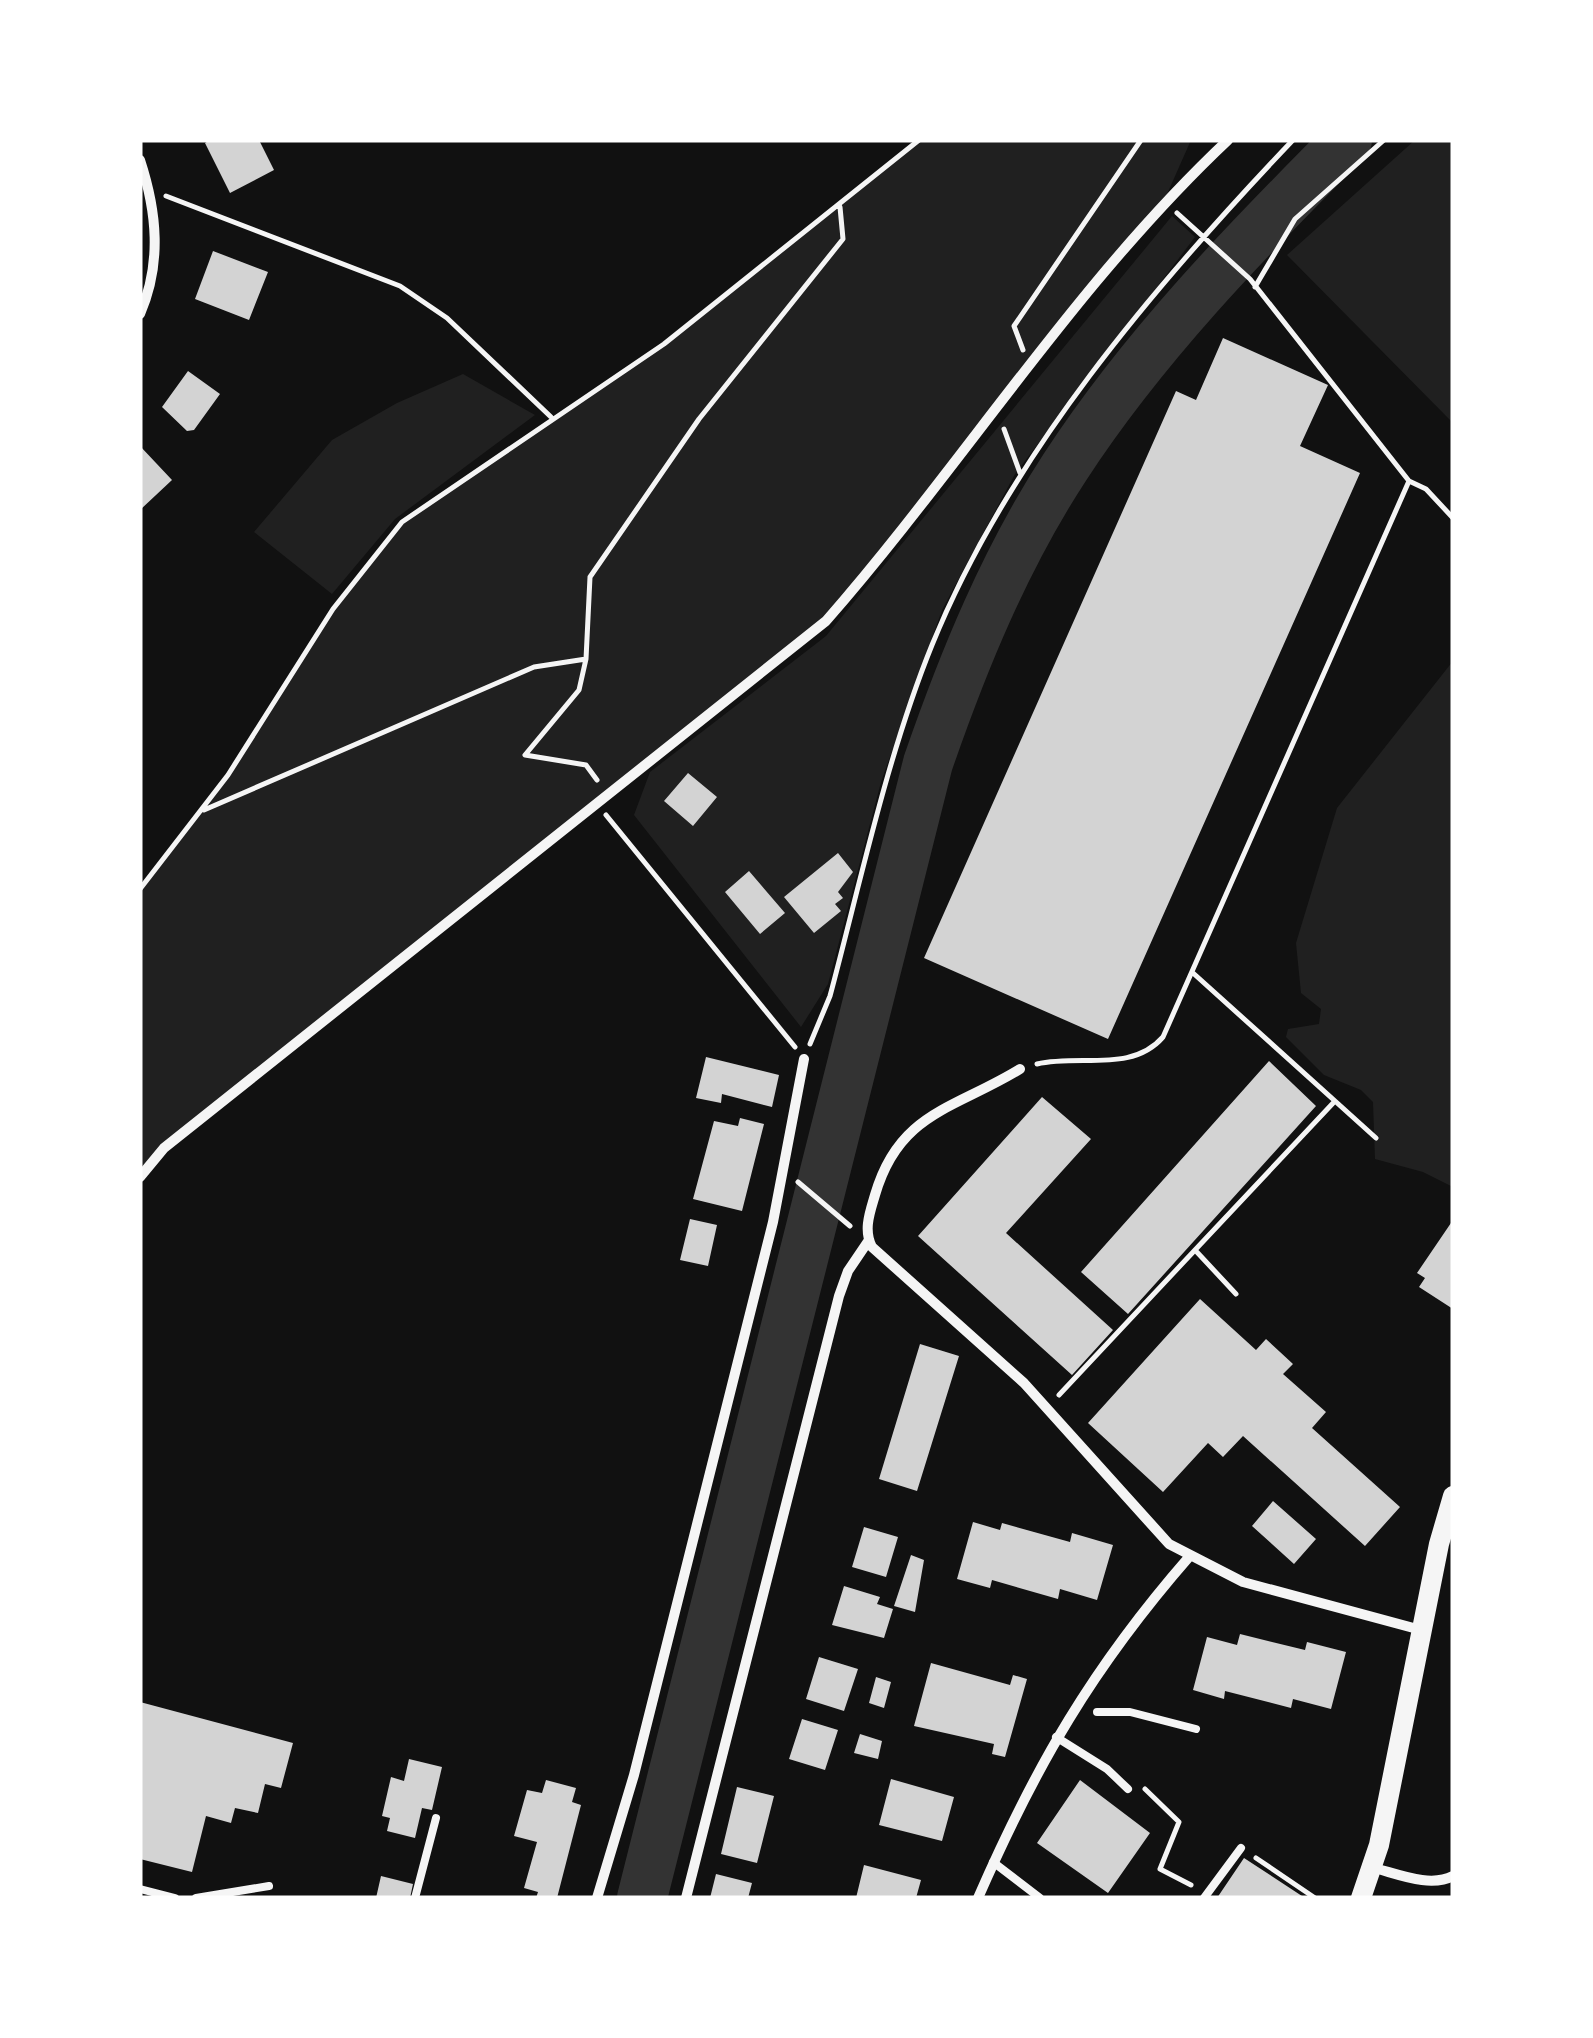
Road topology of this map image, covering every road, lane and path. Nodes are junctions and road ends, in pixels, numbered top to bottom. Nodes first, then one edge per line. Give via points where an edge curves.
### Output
1 (919, 140) edge
2 (1141, 140) edge
3 (1228, 140) edge
4 (1294, 140) edge
5 (1384, 140) edge
6 (140, 160) edge
7 (1164, 201) junction
8 (187, 204) dead end
9 (840, 207) junction
10 (1206, 238) junction
11 (1255, 287) junction
12 (140, 314) edge
13 (1032, 358) junction
14 (995, 408) junction
15 (551, 418) junction
16 (1020, 473) junction
17 (1409, 481) junction
18 (1453, 518) edge
19 (586, 659) junction
20 (606, 792) junction
21 (595, 801) junction
22 (202, 812) junction
23 (140, 889) edge
24 (1194, 973) junction
25 (804, 1059) junction
26 (1020, 1069) joint
27 (1336, 1101) junction
28 (1376, 1138) dead end
29 (787, 1174) junction
30 (140, 1177) edge
31 (845, 1222) dead end
32 (869, 1240) junction
33 (1195, 1250) junction
34 (1236, 1294) dead end
35 (1046, 1408) junction
36 (1453, 1496) edge
37 (1189, 1557) junction
38 (1421, 1630) junction
39 (1097, 1712) dead end
40 (1196, 1729) dead end
41 (1056, 1737) junction
42 (1140, 1784) dead end
43 (1128, 1789) dead end
44 (436, 1818) dead end
45 (1241, 1848) joint
46 (994, 1862) junction
47 (1374, 1868) junction
48 (1453, 1876) edge
49 (269, 1886) dead end
50 (140, 1889) edge
51 (1206, 1895) edge
52 (175, 1898) edge
53 (196, 1898) edge
54 (415, 1898) edge
55 (597, 1898) edge
56 (686, 1898) edge
57 (978, 1898) edge
58 (1040, 1898) edge
59 (1315, 1898) edge
60 (1361, 1898) edge

1 - 9 path
2 - 13 path via 1014,326 1018,346
3 - 7 street
4 - 10 path
5 - 11 path via 1295,219
6 - 12 street via 157,233
7 - 10 path
7 - 13 street
8 - 15 path via 427,301
9 - 15 path via 664,344
9 - 19 path via 843,239 700,419 590,577
10 - 11 path
10 - 16 path
11 - 17 path
13 - 14 street
14 - 16 path
14 - 20 street via 826,621
15 - 22 path via 402,522 332,610
16 - 25 path via 932,644 830,996
17 - 18 path
17 - 24 path
19 - 20 path via 579,690 525,756 586,765
19 - 22 path via 534,667
20 - 21 street
21 - 25 path
21 - 30 street via 164,1148
22 - 23 path
24 - 26 path via 1151,1050 1134,1058 1057,1060
24 - 27 path
25 - 29 street
26 - 32 street via 932,1112 902,1138 880,1176
27 - 28 path
27 - 33 path
29 - 31 path
29 - 55 street
32 - 35 street
32 - 56 street via 839,1296
33 - 34 path
33 - 35 path
35 - 37 street via 1149,1525
36 - 38 main road
37 - 38 street via 1279,1594
37 - 41 street via 1122,1638
38 - 47 main road
39 - 40 lane via 1130,1712
41 - 43 lane
41 - 46 street
42 - 51 path via 1179,1822 1160,1869
44 - 54 lane
45 - 51 lane
45 - 59 path
46 - 57 street
46 - 58 lane
47 - 48 street via 1441,1882
47 - 60 main road
49 - 53 lane
50 - 52 lane

